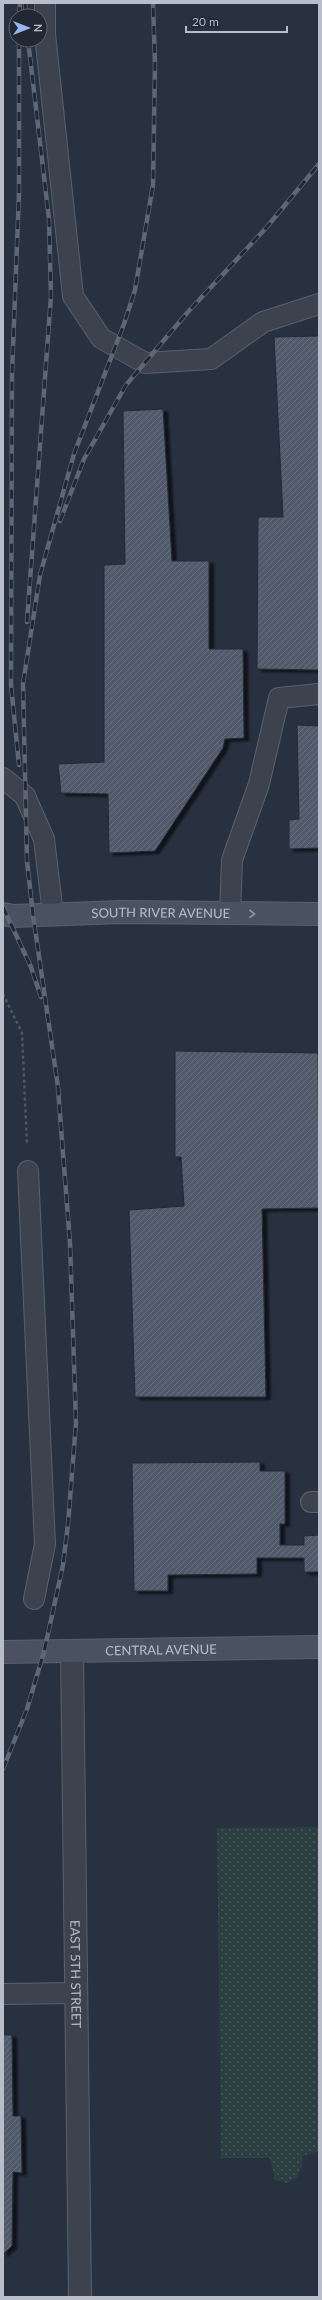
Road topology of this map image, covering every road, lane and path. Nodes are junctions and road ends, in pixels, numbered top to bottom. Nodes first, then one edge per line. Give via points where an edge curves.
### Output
1 (45, 3) edge
2 (319, 304) edge
3 (319, 694) edge
4 (3, 778) edge
5 (3, 914) edge
6 (53, 914) junction
7 (230, 914) junction
8 (319, 914) edge
9 (3, 994) edge
10 (28, 1171) joint
11 (34, 1598) dead end
12 (319, 1647) edge
13 (3, 1652) edge
14 (72, 1652) junction
15 (76, 1993) junction
16 (3, 1994) edge
17 (80, 2297) edge

1 - 2 lane via 45,34 73,296 101,338 145,363 211,359 263,322
3 - 7 lane via 279,698 260,784 232,860
4 - 6 lane via 25,796 44,839
5 - 6 main road, SOUTH RIVER AVENUE
6 - 7 main road, SOUTH RIVER AVENUE
7 -> 8 main road, SOUTH RIVER AVENUE
9 - 10 path via 22,1033
10 - 11 lane via 45,1544
12 - 14 main road, CENTRAL AVENUE
13 - 14 main road, CENTRAL AVENUE
14 - 15 street, EAST 5TH STREET
15 - 16 lane
15 - 17 street, EAST 5TH STREET

